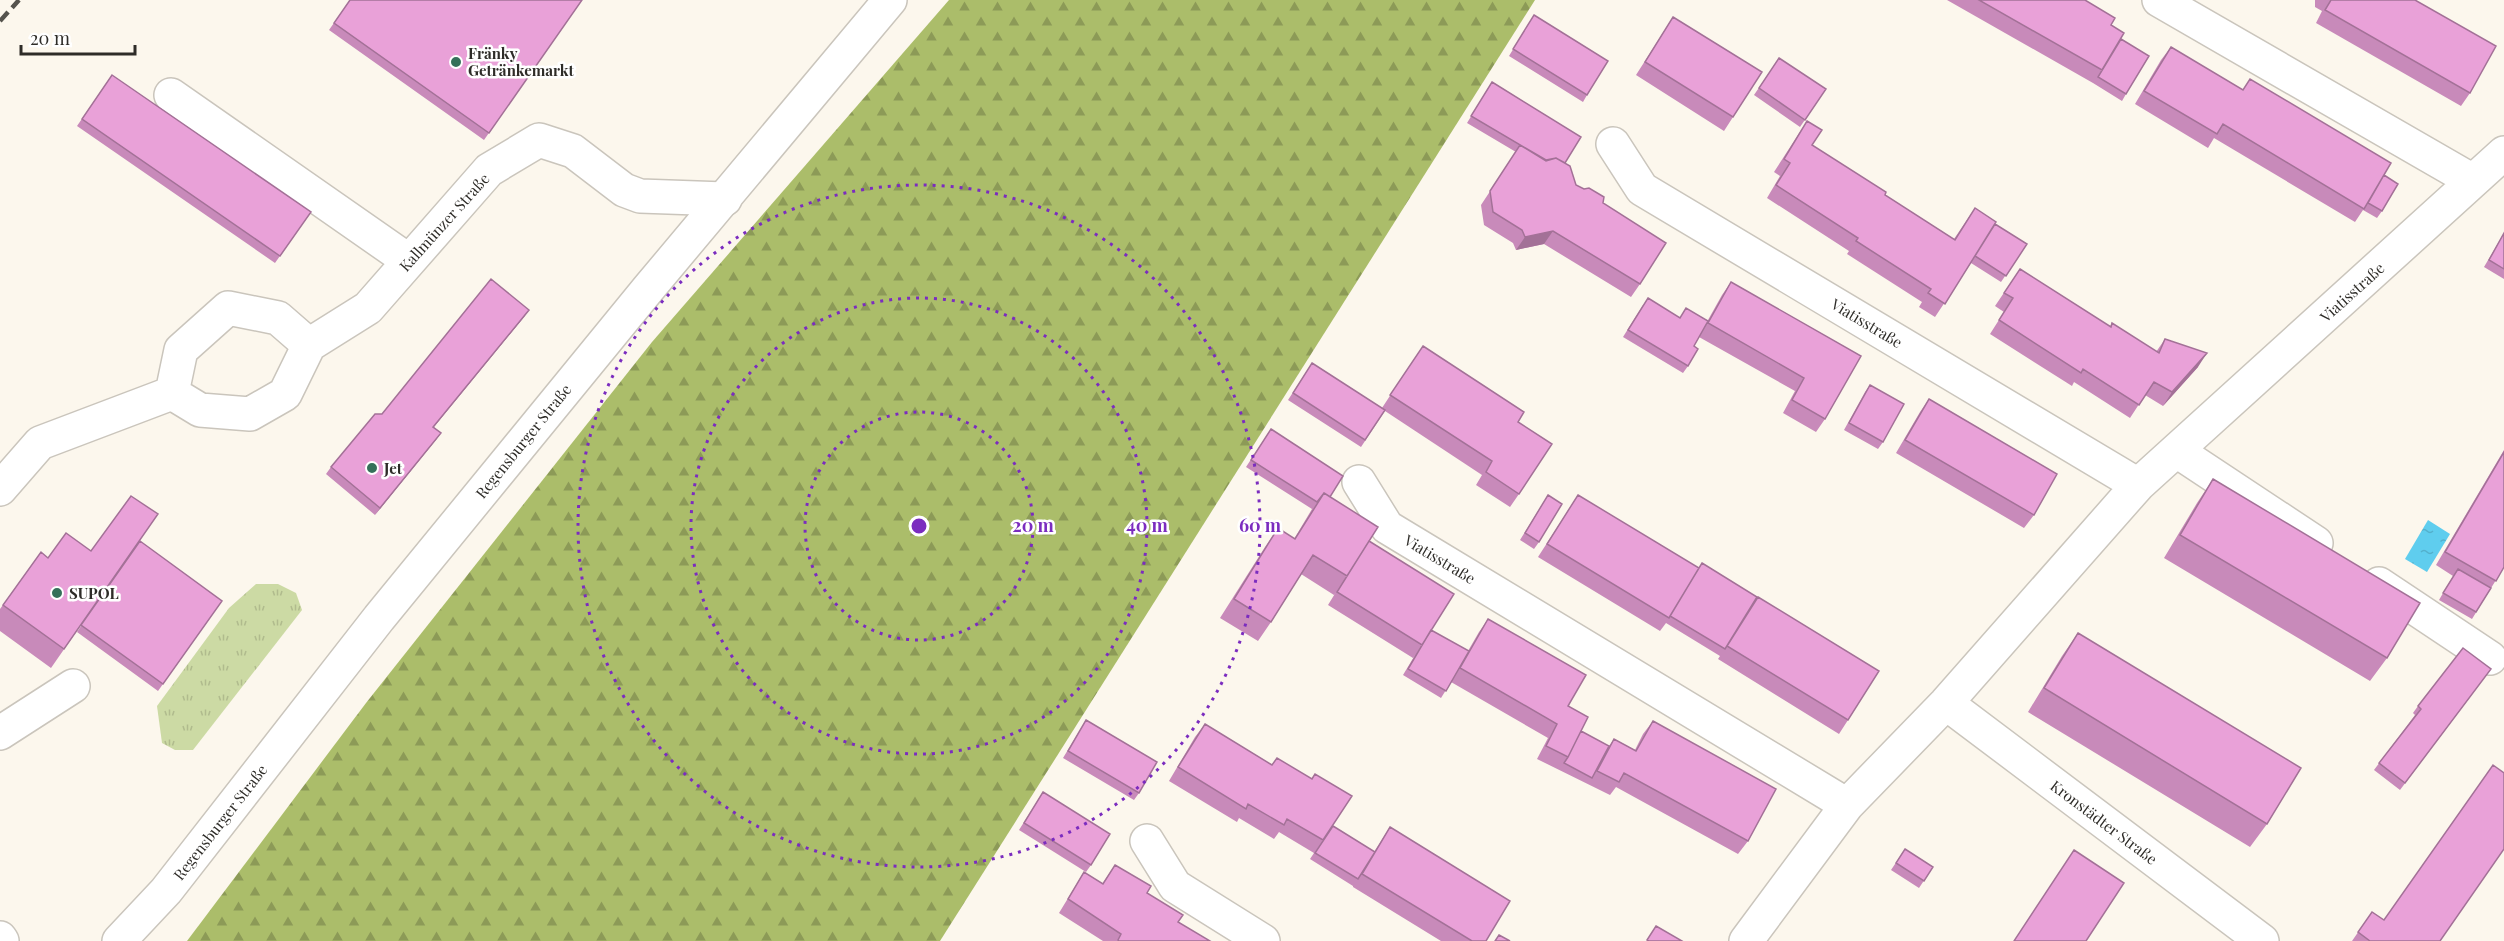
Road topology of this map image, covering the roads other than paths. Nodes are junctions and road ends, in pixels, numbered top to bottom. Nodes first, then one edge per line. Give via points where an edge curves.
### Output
1 (890, 0) edge
2 (2159, 0) edge
3 (171, 95) dead end
4 (1613, 144) dead end
5 (2504, 153) edge
6 (2473, 181) junction
7 (725, 199) junction
8 (409, 261) junction
9 (309, 345) junction
10 (172, 393) junction
11 (2177, 451) junction
12 (1359, 483) dead end
13 (2138, 485) junction
14 (0, 489) edge
15 (2490, 658) dead end
16 (73, 686) dead end
17 (1946, 703) junction
18 (0, 733) edge
19 (1846, 805) junction
20 (1147, 841) dead end
21 (166, 891) junction
22 (119, 941) edge
23 (140, 941) edge
24 (1263, 941) edge
25 (1746, 941) edge
26 (2262, 941) edge

1 - 7 street, Regensburger Straße
2 - 6 street
3 - 8 street
4 - 13 street, Viatisstraße via 1642,189
5 - 6 street, Viatisstraße
6 - 11 street, Viatisstraße
7 - 8 street, Kallmünzer Straße via 640,196 624,190 573,151 538,140 489,170
7 - 21 street, Regensburger Straße via 379,618
8 - 9 street, Kallmünzer Straße via 368,308
9 - 10 street via 285,394 250,414 200,410
9 - 10 street via 278,318 228,308 181,350
10 - 14 street via 40,443
11 - 13 street, Viatisstraße
11 - 15 street
12 - 19 street, Viatisstraße via 1387,527
13 - 17 street, Viatisstraße
16 - 18 street
17 - 19 street, Viatisstraße
17 - 26 street, Kronstädter Straße
19 - 25 street, Viatisstraße
20 - 24 street via 1175,886
21 - 22 street, Regensburger Straße
21 - 23 street, Regensburger Straße

